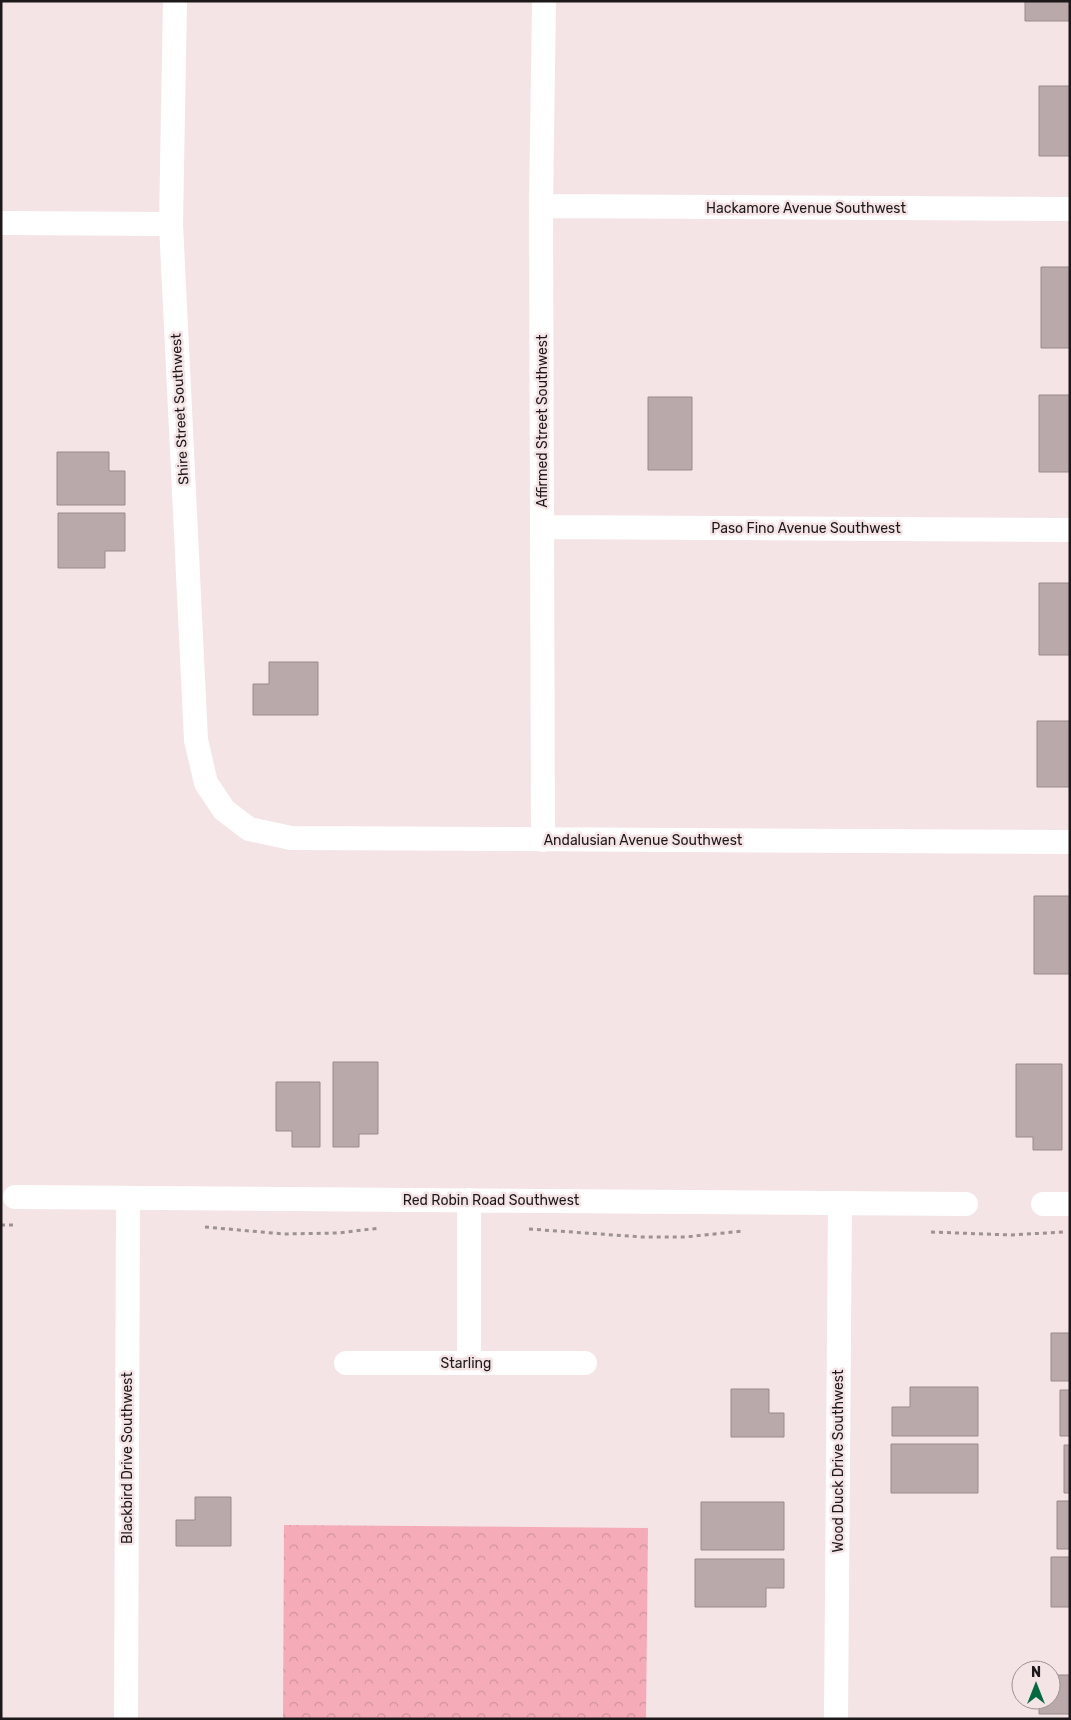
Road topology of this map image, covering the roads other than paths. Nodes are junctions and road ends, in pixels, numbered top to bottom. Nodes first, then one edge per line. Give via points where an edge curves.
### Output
1 (175, 1) edge
2 (544, 1) edge
3 (542, 206) junction
4 (1070, 209) edge
5 (1, 223) edge
6 (171, 224) junction
7 (542, 527) junction
8 (1070, 530) edge
9 (224, 810) joint
10 (543, 840) junction
11 (1070, 842) edge
12 (15, 1197) dead end
13 (128, 1198) junction
14 (469, 1200) junction
15 (840, 1203) junction
16 (966, 1204) dead end
17 (1043, 1204) dead end
18 (1070, 1204) edge
19 (346, 1363) dead end
20 (469, 1363) junction
21 (585, 1363) dead end
22 (126, 1719) edge
23 (836, 1719) edge

1 - 6 street, Shire Street Southwest
2 - 3 street, Affirmed Street Southwest
3 - 4 street, Hackamore Avenue Southwest
3 - 7 street, Affirmed Street Southwest
5 - 6 street
6 - 9 street, Shire Street Southwest via 196,740 206,783
7 - 8 street, Paso Fino Avenue Southwest
7 - 10 street, Affirmed Street Southwest
9 - 10 street, Andalusian Avenue Southwest via 249,830 291,838
10 - 11 street, Andalusian Avenue Southwest
12 - 13 street, Red Robin Road Southwest
13 - 14 street, Red Robin Road Southwest
13 - 22 street, Blackbird Drive Southwest
14 - 15 street, Red Robin Road Southwest
14 - 20 street
15 - 16 street, Red Robin Road Southwest
15 - 23 street, Wood Duck Drive Southwest
17 - 18 street
19 - 20 street, Starling
20 - 21 street, Starling

